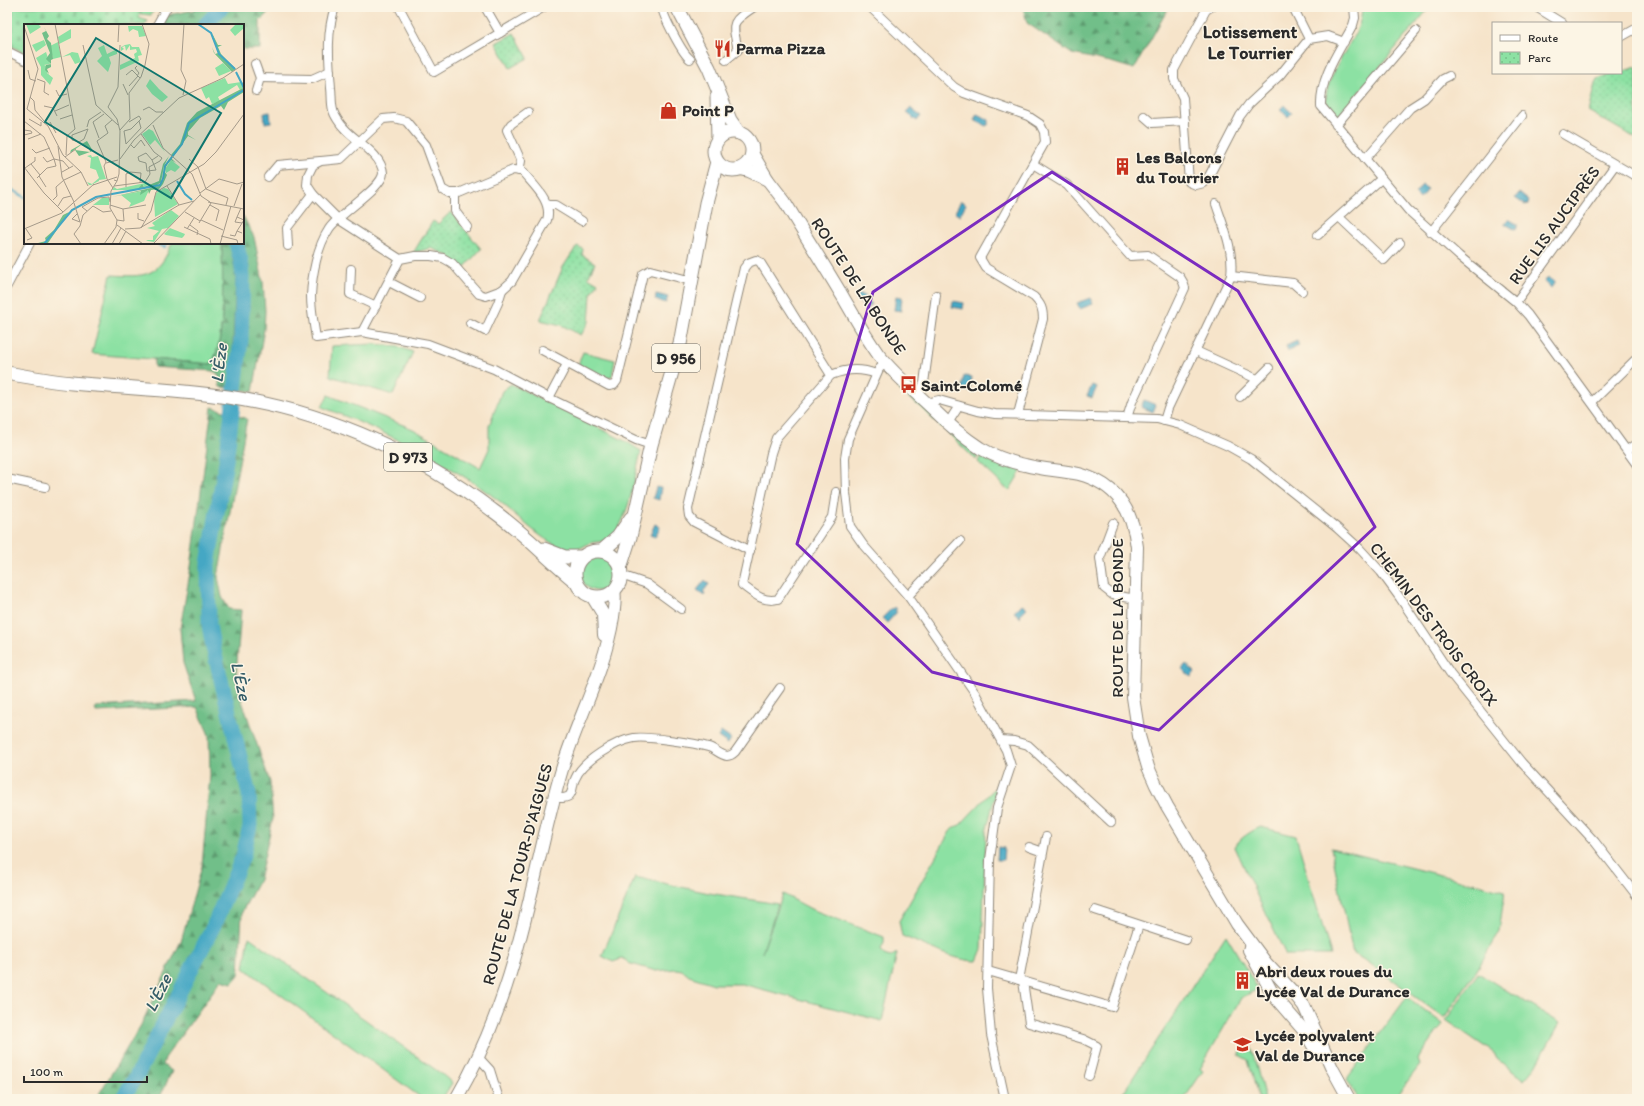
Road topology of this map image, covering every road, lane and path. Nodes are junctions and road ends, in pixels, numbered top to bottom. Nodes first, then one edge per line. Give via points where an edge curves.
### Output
1 (167, 7) edge
2 (335, 7) edge
3 (399, 7) edge
4 (485, 7) edge
5 (544, 7) edge
6 (662, 7) edge
7 (677, 7) edge
8 (754, 7) edge
9 (870, 7) edge
10 (1211, 7) edge
11 (1293, 7) edge
12 (1354, 7) edge
13 (1536, 7) edge
14 (1560, 22) edge
15 (158, 24) edge
16 (1637, 28) edge
17 (1416, 31) dead end
18 (500, 33) junction
19 (1622, 36) edge
20 (1309, 38) junction
21 (1344, 42) junction
22 (7, 50) edge
23 (24, 59) edge
24 (690, 59) dead end
25 (726, 60) dead end
26 (255, 64) dead end
27 (330, 71) junction
28 (1449, 76) dead end
29 (260, 78) junction
30 (716, 86) junction
31 (256, 92) dead end
32 (528, 112) dead end
33 (1144, 116) dead end
34 (1522, 116) dead end
35 (1185, 121) junction
36 (1336, 125) junction
37 (739, 133) junction
38 (1563, 134) dead end
39 (718, 139) junction
40 (360, 142) junction
41 (752, 153) junction
42 (1365, 159) junction
43 (321, 161) junction
44 (717, 162) junction
45 (1033, 164) junction
46 (1615, 166) junction
47 (736, 169) junction
48 (519, 171) junction
49 (268, 177) dead end
50 (1637, 177) edge
51 (1381, 178) junction
52 (768, 180) junction
53 (313, 194) junction
54 (455, 194) junction
55 (706, 203) junction
56 (1216, 204) dead end
57 (548, 205) junction
58 (1339, 217) junction
59 (338, 219) junction
60 (582, 221) dead end
61 (467, 227) dead end
62 (1431, 232) junction
63 (1318, 235) dead end
64 (1400, 243) dead end
65 (29, 244) edge
66 (288, 246) dead end
67 (400, 259) junction
68 (351, 269) dead end
69 (1231, 276) junction
70 (692, 281) junction
71 (389, 282) junction
72 (7, 286) edge
73 (502, 290) junction
74 (1302, 291) dead end
75 (936, 295) dead end
76 (420, 298) dead end
77 (1516, 302) junction
78 (376, 306) junction
79 (470, 323) dead end
80 (362, 332) junction
81 (542, 350) dead end
82 (1196, 351) junction
83 (1637, 358) edge
84 (886, 362) junction
85 (567, 364) junction
86 (1269, 368) dead end
87 (7, 373) edge
88 (876, 374) junction
89 (831, 375) junction
90 (1257, 379) junction
91 (1240, 397) dead end
92 (549, 398) junction
93 (922, 399) junction
94 (1592, 402) junction
95 (959, 406) junction
96 (1018, 414) junction
97 (1127, 418) junction
98 (1164, 421) junction
99 (948, 423) junction
100 (1637, 443) edge
101 (651, 445) junction
102 (1627, 450) junction
103 (1637, 465) edge
104 (7, 479) edge
105 (45, 487) dead end
106 (836, 492) dead end
107 (635, 512) junction
108 (1112, 523) dead end
109 (960, 541) dead end
110 (534, 543) junction
111 (602, 551) junction
112 (750, 552) junction
113 (581, 557) junction
114 (621, 572) junction
115 (575, 580) junction
116 (614, 590) junction
117 (592, 596) junction
118 (908, 596) junction
119 (1136, 599) junction
120 (681, 609) dead end
121 (604, 654) junction
122 (780, 688) dead end
123 (1001, 740) junction
124 (554, 798) junction
125 (1111, 822) dead end
126 (1046, 837) dead end
127 (1028, 847) dead end
128 (1043, 852) junction
129 (1637, 896) edge
130 (1095, 910) dead end
131 (1237, 924) junction
132 (1139, 925) junction
133 (1186, 940) dead end
134 (988, 971) junction
135 (1021, 980) junction
136 (478, 1057) junction
137 (1089, 1076) dead end
138 (456, 1099) edge
139 (499, 1099) edge
140 (1005, 1099) edge
141 (1342, 1099) edge
142 (1349, 1099) edge

1 - 15 street
2 - 27 street via 331,20
3 - 18 street via 434,72
4 - 18 street
5 - 18 street
6 - 24 street via 679,43
7 - 30 main road
8 - 25 street via 734,23 738,50
9 - 45 street via 954,87 1028,116 1040,124 1045,142
10 - 35 street via 1206,10 1174,70 1174,79 1183,98
11 - 20 street
12 - 21 street via 1353,25
13 - 14 street
16 - 19 street
17 - 36 street
20 - 21 street via 1328,36
20 - 35 street via 1280,74 1249,104 1240,116 1209,176 1204,183 1196,185 1189,182
21 - 36 street via 1330,68 1320,95 1321,106
22 - 23 street
26 - 29 street
27 - 29 street via 312,79
27 - 40 street via 333,110 344,128
28 - 42 street via 1442,79 1424,99 1410,108
29 - 31 street
30 - 37 main road via 730,120
30 - 39 main road
32 - 48 street via 507,130 521,161
33 - 35 street via 1152,123
34 - 62 street
36 - 42 street
37 - 39 main road via 728,133
37 - 41 main road via 750,143
38 - 46 street
39 - 44 main road via 714,152
40 - 43 street via 341,159
40 - 54 street via 383,119 406,121 426,145 442,189
40 - 59 street via 374,155 383,174 380,183
41 - 47 main road via 750,160
41 - 52 main road, ROUTE DE LA BONDE
42 - 51 street
43 - 49 street via 278,165
43 - 53 street via 313,165 308,175 307,185
44 - 47 main road via 725,169
44 - 55 main road, D 956
45 - 96 street via 980,258 986,268 1034,297 1043,311 1044,319
45 - 97 street via 1067,185 1130,256 1148,255 1180,277 1183,282 1185,288
46 - 50 street
46 - 77 street, RUE LIS AUCIPRÈS
47 - 52 main road, ROUTE DE LA BONDE via 749,171
47 - 55 main road, D 956 via 715,188
48 - 54 street via 513,170
48 - 57 street via 522,171
51 - 58 street
51 - 62 street
52 - 84 main road, ROUTE DE LA BONDE via 785,202 858,322
53 - 59 street
53 - 66 street via 287,228
54 - 61 street via 455,211
55 - 70 main road, D 956
56 - 69 street via 1230,246
57 - 60 street via 556,205
57 - 73 street via 548,220 512,281
58 - 63 street
58 - 64 street via 1384,260
59 - 67 street
59 - 80 street via 322,241 314,270 311,297 316,338
62 - 77 street
65 - 72 street
67 - 71 street
67 - 73 street via 431,256 443,258 452,263 479,294 486,296
68 - 78 street via 350,294
69 - 74 street via 1293,283
69 - 82 street
70 - 85 street via 650,270 643,274 614,385 609,386
70 - 101 main road, D 956 via 678,351
71 - 76 street
71 - 78 street
73 - 79 street via 485,331
75 - 93 street
77 - 94 street
78 - 80 street
80 - 92 street via 428,344 494,369
81 - 85 street
82 - 90 street
82 - 98 street
83 - 94 street
84 - 88 street
84 - 93 main road, ROUTE DE LA BONDE
85 - 92 street
86 - 90 street
87 - 110 main road, D 973 via 71,383 199,394 266,403 332,422 392,448 432,470 465,490
88 - 89 street via 851,370
88 - 118 street via 848,438 845,458 850,526
89 - 112 street via 776,438
89 - 112 street via 760,262 756,260 748,263 742,276 688,509 689,516 694,522
90 - 91 street
92 - 101 street
93 - 95 street, CHEMIN DES TROIS CROIX via 939,400
93 - 99 main road, ROUTE DE LA BONDE
94 - 102 street
95 - 96 street, CHEMIN DES TROIS CROIX via 978,412
95 - 99 street
96 - 97 street, CHEMIN DES TROIS CROIX
97 - 98 street, CHEMIN DES TROIS CROIX
98 - 129 street, CHEMIN DES TROIS CROIX via 1180,425 1251,459 1360,549 1400,598 1450,673 1518,758 1595,842
99 - 119 main road, ROUTE DE LA BONDE via 974,444 1000,457 1026,466 1080,474 1106,486 1123,503 1135,530
100 - 102 street
101 - 107 main road, D 956
102 - 103 street
104 - 105 street
106 - 112 street via 832,517 778,599 770,602 742,585
107 - 111 main road, D 956 via 618,537
107 - 114 main road, D 956
108 - 119 street via 1100,558 1104,588 1113,595
109 - 118 street
110 - 113 main road, D 973 via 557,555
110 - 115 main road, D 973
111 - 113 main road via 591,552
111 - 114 main road via 614,557
113 - 115 main road via 575,568
114 - 116 main road via 618,586
114 - 120 street via 647,584
115 - 117 main road via 582,591
116 - 117 main road via 608,595
116 - 121 main road, ROUTE DE LA TOUR-D'AIGUES via 610,635
117 - 121 main road, ROUTE DE LA TOUR-D'AIGUES via 602,614 605,627
118 - 123 street via 975,693
119 - 131 main road, ROUTE DE LA BONDE via 1134,697 1135,715 1144,754 1156,785
121 - 124 main road, ROUTE DE LA TOUR-D'AIGUES
122 - 124 street via 731,755 726,756 708,747 635,738 616,744 593,758 574,779 569,796
123 - 125 street via 1028,745
123 - 134 street via 1012,766 997,808 990,860
124 - 136 main road, ROUTE DE LA TOUR-D'AIGUES via 521,935 506,985
126 - 128 street
127 - 128 street
128 - 135 street
130 - 132 street
131 - 141 main road, ROUTE DE LA BONDE via 1268,986 1311,1040
131 - 142 main road, ROUTE DE LA BONDE via 1266,963 1302,1002
132 - 133 street
132 - 135 street via 1112,1007
134 - 135 street
134 - 140 street via 991,1035
135 - 137 street via 1029,1023 1083,1039 1097,1046
136 - 138 main road, ROUTE DE LA TOUR-D'AIGUES
136 - 139 street via 490,1070

